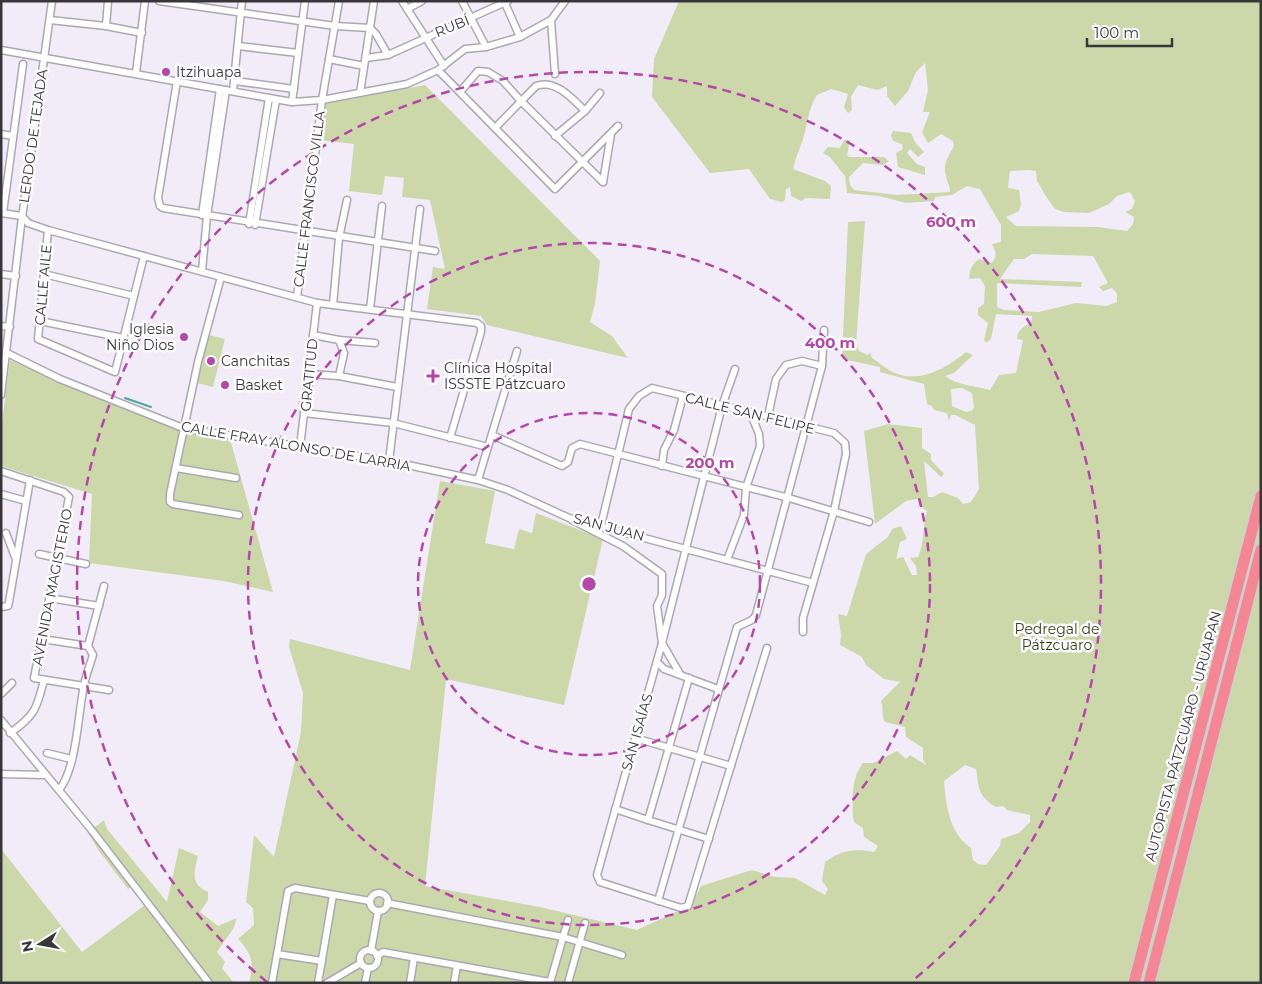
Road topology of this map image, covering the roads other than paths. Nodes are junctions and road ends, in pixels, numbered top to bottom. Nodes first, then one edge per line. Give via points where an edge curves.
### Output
1 (52, 1) edge
2 (108, 1) edge
3 (145, 1) edge
4 (160, 1) edge
5 (242, 1) edge
6 (305, 1) edge
7 (339, 1) edge
8 (374, 1) edge
9 (402, 1) edge
10 (422, 1) edge
11 (462, 1) edge
12 (565, 1) edge
13 (506, 2) edge
14 (407, 8) junction
15 (241, 14) junction
16 (470, 19) junction
17 (50, 20) junction
18 (551, 20) junction
19 (303, 22) junction
20 (106, 26) junction
21 (335, 26) junction
22 (370, 28) junction
23 (142, 33) junction
24 (425, 37) junction
25 (520, 37) junction
26 (238, 46) junction
27 (486, 47) junction
28 (1, 50) edge
29 (298, 53) junction
30 (388, 55) junction
31 (45, 57) junction
32 (366, 58) junction
33 (329, 59) junction
34 (23, 64) dead end
35 (364, 66) junction
36 (441, 68) junction
37 (136, 73) junction
38 (556, 74) dead end
39 (178, 81) junction
40 (235, 81) junction
41 (294, 89) junction
42 (227, 90) junction
43 (460, 92) junction
44 (360, 93) junction
45 (600, 93) dead end
46 (272, 99) junction
47 (322, 100) junction
48 (520, 100) junction
49 (292, 102) junction
50 (585, 111) junction
51 (618, 126) dead end
52 (495, 128) junction
53 (611, 133) junction
54 (1, 134) edge
55 (13, 136) junction
56 (555, 136) junction
57 (582, 161) junction
58 (347, 200) dead end
59 (382, 206) dead end
60 (420, 209) dead end
61 (2, 213) edge
62 (22, 216) junction
63 (205, 216) junction
64 (252, 224) junction
65 (48, 230) junction
66 (303, 232) junction
67 (339, 238) junction
68 (377, 242) junction
69 (415, 248) junction
70 (435, 251) dead end
71 (144, 256) junction
72 (202, 271) junction
73 (1, 274) edge
74 (44, 274) junction
75 (16, 276) junction
76 (221, 277) junction
77 (134, 296) junction
78 (297, 297) junction
79 (317, 303) junction
80 (333, 305) junction
81 (370, 309) junction
82 (409, 315) junction
83 (40, 321) junction
84 (1, 326) edge
85 (10, 327) junction
86 (824, 330) dead end
87 (313, 335) junction
88 (123, 338) junction
89 (340, 340) junction
90 (375, 343) dead end
91 (517, 352) dead end
92 (7, 353) junction
93 (822, 366) junction
94 (734, 369) dead end
95 (308, 374) junction
96 (339, 376) junction
97 (2, 381) edge
98 (397, 387) junction
99 (1, 395) edge
100 (683, 396) junction
101 (722, 406) junction
102 (750, 412) junction
103 (304, 413) junction
104 (768, 416) junction
105 (393, 423) junction
106 (804, 427) junction
107 (183, 428) junction
108 (492, 434) junction
109 (450, 438) junction
110 (300, 447) junction
111 (488, 447) junction
112 (618, 453) junction
113 (389, 461) junction
114 (662, 466) junction
115 (176, 468) junction
116 (1, 471) edge
117 (705, 477) junction
118 (236, 478) dead end
119 (30, 480) junction
120 (478, 480) junction
121 (746, 488) junction
122 (1, 494) edge
123 (1261, 496) edge
124 (789, 498) junction
125 (26, 501) junction
126 (834, 511) junction
127 (239, 515) dead end
128 (569, 518) junction
129 (869, 522) dead end
130 (601, 525) junction
131 (4, 532) edge
132 (19, 541) junction
133 (687, 548) junction
134 (1261, 550) edge
135 (39, 554) dead end
136 (58, 558) junction
137 (16, 560) junction
138 (727, 560) junction
139 (86, 564) dead end
140 (768, 571) junction
141 (813, 582) junction
142 (104, 586) dead end
143 (49, 598) junction
144 (99, 606) junction
145 (1, 607) edge
146 (803, 632) dead end
147 (42, 639) junction
148 (662, 642) junction
149 (88, 646) junction
150 (767, 648) dead end
151 (657, 662) junction
152 (680, 674) junction
153 (689, 678) junction
154 (44, 680) junction
155 (12, 683) dead end
156 (84, 686) junction
157 (718, 689) junction
158 (109, 690) dead end
159 (1, 694) edge
160 (1, 720) edge
161 (10, 733) junction
162 (635, 738) junction
163 (668, 748) junction
164 (47, 753) dead end
165 (699, 757) junction
166 (71, 759) junction
167 (731, 766) junction
168 (1, 774) edge
169 (45, 775) junction
170 (59, 790) junction
171 (615, 809) junction
172 (648, 820) junction
173 (679, 830) junction
174 (709, 839) junction
175 (333, 895) junction
176 (370, 901) junction
177 (658, 901) junction
178 (388, 903) junction
179 (378, 911) junction
180 (568, 920) dead end
181 (585, 923) dead end
182 (563, 937) junction
183 (580, 941) junction
184 (371, 951) junction
185 (277, 954) junction
186 (622, 955) dead end
187 (378, 956) junction
188 (414, 958) junction
189 (322, 960) junction
190 (361, 963) junction
191 (457, 966) junction
192 (368, 968) junction
193 (501, 974) junction
194 (209, 983) edge
195 (272, 983) edge
196 (318, 983) edge
197 (327, 983) edge
198 (365, 983) edge
199 (410, 983) edge
200 (454, 983) edge
201 (499, 983) edge
202 (550, 983) edge
203 (568, 983) edge
204 (1134, 983) edge
205 (1148, 983) edge

1 - 17 street, LERDO DE TEJADA
2 - 20 street
3 - 23 street
4 - 15 street
5 - 15 street
6 - 19 street
7 - 21 street, CALLE FRANCISCO VILLA
8 - 22 street
9 - 14 street
10 - 14 street
11 - 16 street
12 - 18 street
13 - 16 street, RUBÍ
13 - 25 street
14 - 24 street
15 - 19 street
15 - 26 street
16 - 24 street, RUBÍ
16 - 27 street
17 - 20 street
17 - 31 street, LERDO DE TEJADA
18 - 25 street
18 - 38 street
19 - 21 street
19 - 29 street
20 - 23 street
21 - 22 street
21 - 33 street, CALLE FRANCISCO VILLA
22 - 30 street
22 - 32 street
23 - 37 street
24 - 30 street, RUBÍ
24 - 36 street
25 - 27 street
26 - 29 street
26 - 40 street
27 - 36 street via 465,49
28 - 31 street
29 - 41 street
30 - 32 street, RUBÍ
31 - 37 street
31 - 62 street, LERDO DE TEJADA
32 - 35 street
33 - 35 street
33 - 47 street, CALLE FRANCISCO VILLA
34 - 55 street
35 - 44 street
36 - 43 street
36 - 44 street via 407,84
37 - 39 street
39 - 42 street
39 - 63 street via 158,198 160,206
40 - 41 street
40 - 42 street
41 - 49 street
42 - 46 street
42 - 63 street
43 - 48 street via 478,72 488,72 503,81
43 - 52 street
44 - 47 street
45 - 50 street
46 - 49 street
46 - 64 street
47 - 49 street
47 - 66 street, CALLE FRANCISCO VILLA
48 - 50 street via 544,82 554,84
48 - 52 street
48 - 56 street
50 - 56 street
51 - 53 street
52 - 57 street via 555,189
53 - 57 street
53 - 57 street via 603,182
54 - 55 street
55 - 61 street
56 - 57 street
58 - 67 street
59 - 68 street
60 - 69 street
61 - 62 street
62 - 65 street
62 - 75 street, LERDO DE TEJADA
63 - 64 street
63 - 72 street
64 - 66 street
65 - 71 street
65 - 74 street, CALLE AILE
66 - 67 street
66 - 78 street, CALLE FRANCISCO VILLA
67 - 68 street
67 - 80 street
68 - 69 street
68 - 81 street
69 - 70 street
69 - 82 street
71 - 72 street
71 - 77 street
72 - 76 street
73 - 75 street
74 - 77 street
74 - 83 street, CALLE AILE
75 - 85 street, LERDO DE TEJADA
76 - 78 street
76 - 107 street
77 - 88 street
78 - 79 street
79 - 80 street
79 - 87 street, GRATITUD
80 - 81 street
81 - 82 street
82 - 98 street
82 - 109 street via 481,326
83 - 88 street
83 - 88 street, CALLE AILE via 38,339 116,372
84 - 85 street
85 - 92 street, LERDO DE TEJADA
86 - 93 street
87 - 89 street
87 - 95 street, GRATITUD
89 - 90 street
89 - 96 street via 344,353
91 - 108 street
92 - 97 street, LERDO DE TEJADA
92 - 107 street, CALLE FRAY ALONSO DE LARRIA via 60,379
93 - 104 street via 802,361 786,365 776,379
93 - 106 street
94 - 101 street, SAN ISAÍAS
95 - 96 street
95 - 103 street, GRATITUD
96 - 98 street
97 - 99 street, LERDO DE TEJADA
98 - 105 street
100 - 101 street, CALLE SAN FELIPE
100 - 112 street, CALLE SAN FELIPE via 652,388 639,396 629,409
100 - 114 street via 674,430 664,450
101 - 102 street, CALLE SAN FELIPE
101 - 117 street, SAN ISAÍAS
102 - 104 street, CALLE SAN FELIPE
102 - 121 street via 760,446
103 - 105 street
103 - 110 street, GRATITUD
104 - 106 street, CALLE SAN FELIPE
105 - 109 street
105 - 113 street
106 - 124 street
106 - 126 street, CALLE SAN FELIPE via 834,433 845,444 846,454
107 - 110 street, CALLE FRAY ALONSO DE LARRIA
107 - 115 street
108 - 111 street
108 - 112 street via 562,466 568,462 575,445
109 - 111 street
110 - 113 street, CALLE FRAY ALONSO DE LARRIA
111 - 120 street
112 - 114 street
112 - 130 street
113 - 120 street, CALLE FRAY ALONSO DE LARRIA
114 - 117 street
115 - 118 street
115 - 127 street via 170,502
116 - 119 street
117 - 121 street
117 - 133 street, SAN ISAÍAS
119 - 125 street
119 - 136 street, AVENIDA MAGISTERIO via 64,492 69,497
120 - 128 street, SAN JUAN
121 - 124 street
121 - 138 street via 744,515
122 - 125 street
123 - 204 highway, AUTOPISTA PÁTZCUARO - URUAPAN
124 - 126 street
124 - 140 street
125 - 132 street
126 - 129 street
126 - 141 street
128 - 130 street, SAN JUAN
128 - 148 street via 623,546 662,574 662,595 657,606
130 - 133 street, SAN JUAN
131 - 132 street
131 - 137 street
132 - 137 street
133 - 138 street, SAN JUAN
133 - 148 street, SAN ISAÍAS
134 - 205 highway, AUTOPISTA PÁTZCUARO - URUAPAN
135 - 136 street
136 - 139 street
136 - 143 street, AVENIDA MAGISTERIO
137 - 145 street via 8,606
138 - 140 street, SAN JUAN
140 - 141 street, SAN JUAN
140 - 157 street via 756,615 738,627
141 - 146 street
142 - 144 street
143 - 144 street
143 - 147 street, AVENIDA MAGISTERIO
144 - 149 street
147 - 149 street
147 - 154 street, AVENIDA MAGISTERIO via 34,678
148 - 151 street, SAN ISAÍAS
148 - 152 street
149 - 156 street via 93,655
150 - 167 street
151 - 152 street
151 - 162 street, SAN ISAÍAS
152 - 153 street
153 - 157 street
153 - 163 street
154 - 156 street
154 - 161 street via 36,710 29,720
155 - 159 street
156 - 158 street
156 - 166 street
157 - 165 street
160 - 161 street
161 - 169 street
162 - 163 street
162 - 171 street, SAN ISAÍAS
163 - 165 street
163 - 172 street
164 - 166 street
165 - 167 street
165 - 173 street
166 - 170 street via 68,776
167 - 174 street
168 - 169 street
169 - 170 street
170 - 194 street
171 - 172 street
171 - 177 street, SAN ISAÍAS via 597,879
172 - 173 street
173 - 174 street
173 - 177 street
174 - 177 street via 688,906 681,908
175 - 176 street
175 - 185 street via 295,888 288,891
175 - 189 street
176 - 178 street via 374,894 380,893
176 - 179 street via 371,907
178 - 179 street
178 - 182 street
179 - 184 street
180 - 182 street
181 - 183 street
182 - 183 street
182 - 202 street
183 - 186 street
183 - 203 street
184 - 187 street
184 - 190 street via 364,953
185 - 189 street
185 - 195 street
187 - 188 street via 383,952
187 - 192 street via 376,966
188 - 191 street
188 - 199 street
189 - 196 street
190 - 192 street
190 - 197 street
191 - 193 street
191 - 200 street
192 - 198 street
193 - 201 street
193 - 202 street

